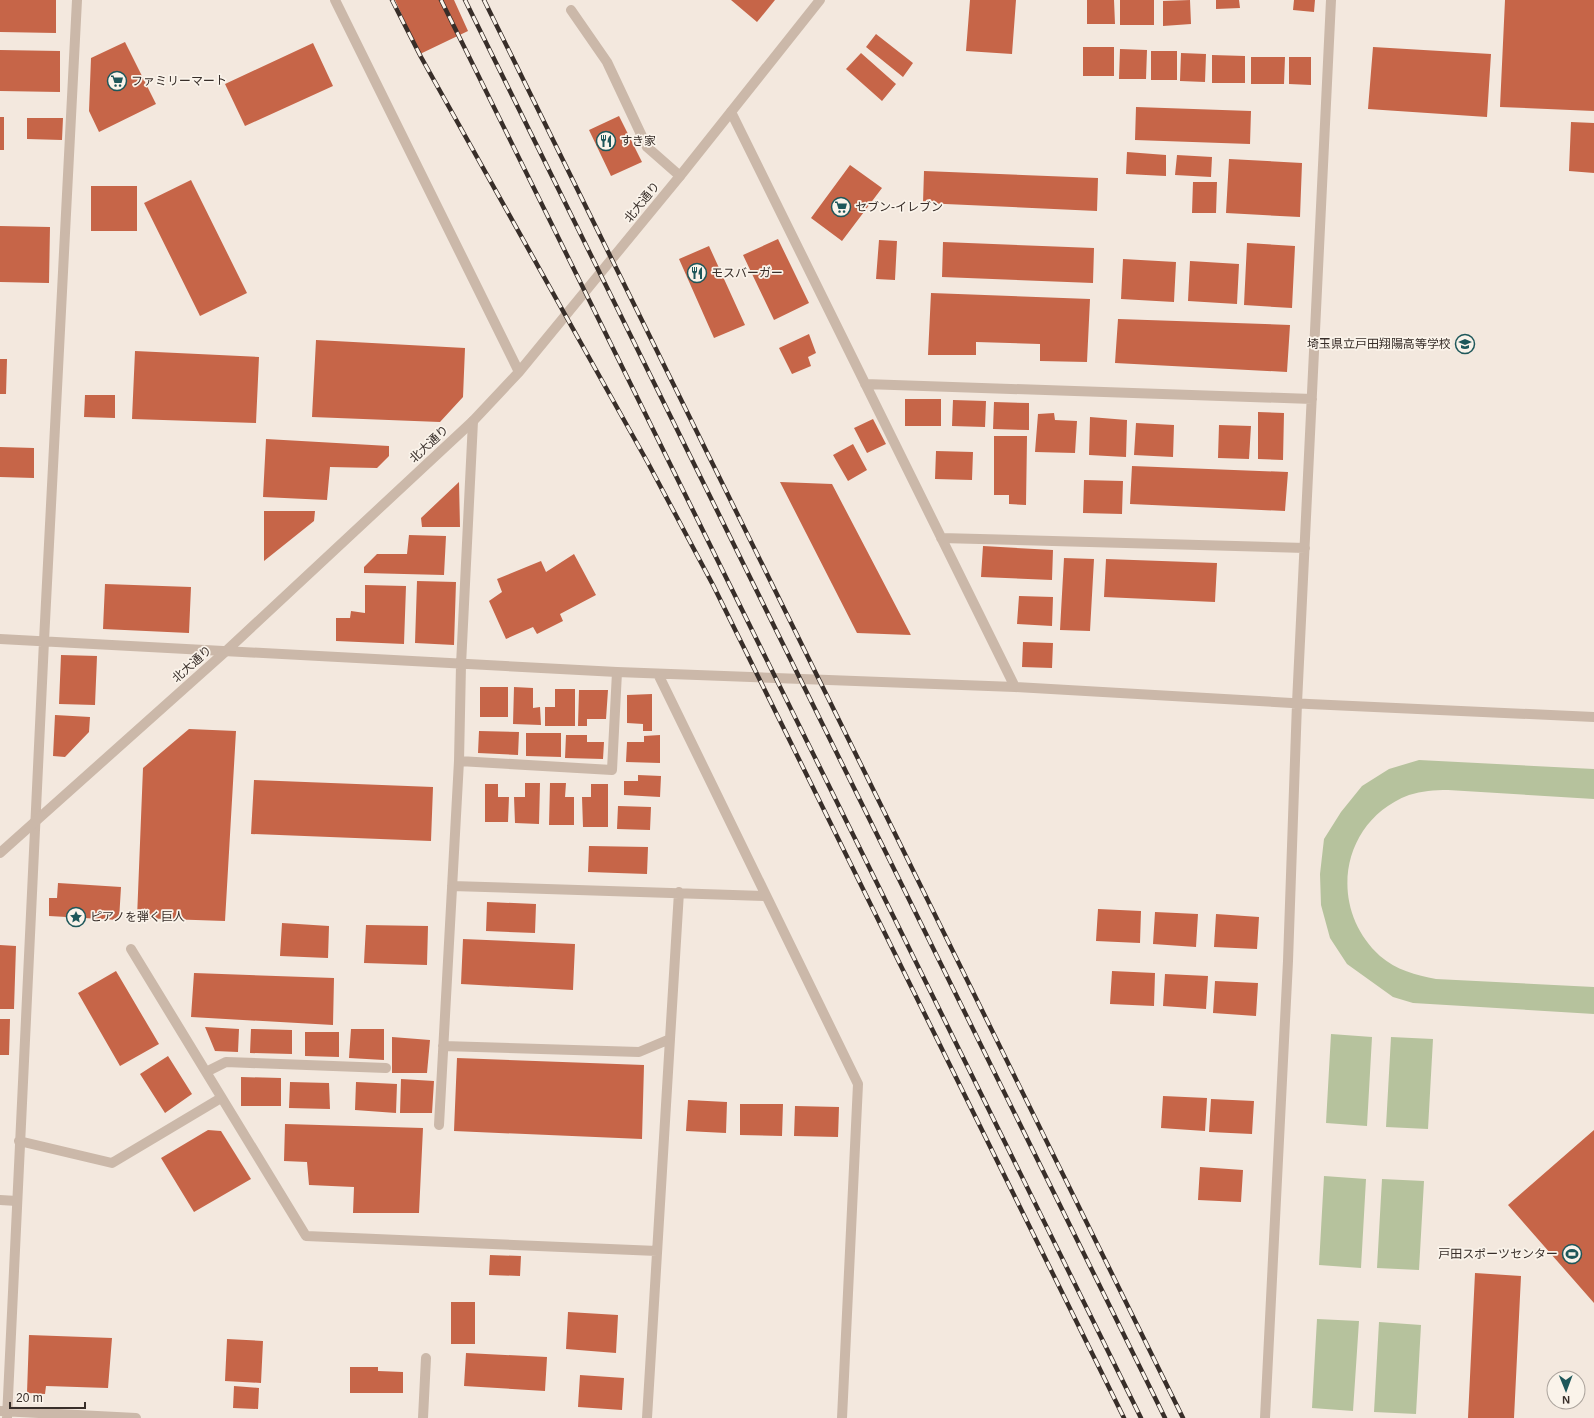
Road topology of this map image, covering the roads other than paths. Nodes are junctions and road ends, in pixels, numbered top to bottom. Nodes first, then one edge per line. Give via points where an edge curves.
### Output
1 (77, 0) edge
2 (335, 0) edge
3 (820, 0) edge
4 (1331, 0) edge
5 (571, 10) dead end
6 (731, 112) junction
7 (680, 176) junction
8 (520, 372) junction
9 (865, 384) junction
10 (1312, 399) junction
11 (473, 421) junction
12 (941, 538) junction
13 (1305, 548) junction
14 (0, 639) edge
15 (44, 641) junction
16 (225, 652) junction
17 (461, 665) junction
18 (617, 672) junction
19 (658, 674) junction
20 (1015, 688) junction
21 (1297, 703) junction
22 (1594, 717) edge
23 (459, 762) junction
24 (36, 821) junction
25 (0, 853) edge
26 (452, 886) junction
27 (679, 892) junction
28 (766, 896) junction
29 (131, 949) dead end
30 (670, 1039) junction
31 (444, 1046) junction
32 (386, 1068) dead end
33 (206, 1072) junction
34 (221, 1098) junction
35 (439, 1125) dead end
36 (19, 1141) junction
37 (0, 1200) edge
38 (17, 1200) junction
39 (657, 1251) junction
40 (426, 1358) dead end
41 (5, 1414) edge
42 (136, 1418) edge
43 (423, 1418) edge
44 (647, 1418) edge
45 (842, 1418) edge
46 (1265, 1418) edge

1 - 15 street
2 - 8 street
3 - 6 street, 北大通り
4 - 10 street
5 - 7 street via 607,62 647,147
6 - 7 street, 北大通り
6 - 9 street
7 - 8 street, 北大通り
8 - 11 street, 北大通り
9 - 10 street
9 - 12 street
10 - 13 street
11 - 16 street, 北大通り
11 - 17 street
12 - 13 street
12 - 20 street
13 - 21 street
14 - 15 street
15 - 16 street
15 - 24 street
16 - 17 street
16 - 24 street, 北大通り
17 - 18 street
17 - 23 street
18 - 19 street
18 - 23 street via 612,770
19 - 20 street
19 - 28 street
20 - 21 street
21 - 22 street
21 - 46 street via 1288,961
23 - 26 street
24 - 25 street, 北大通り
24 - 36 street
26 - 27 street
26 - 31 street
27 - 28 street
27 - 30 street
28 - 45 street via 858,1084
29 - 33 street
30 - 31 street via 640,1052
30 - 39 street
31 - 35 street
32 - 33 street via 226,1062
33 - 34 street
34 - 36 street via 112,1162
34 - 39 street via 306,1236
36 - 38 street
37 - 38 street
38 - 41 street
39 - 44 street
40 - 43 street
41 - 42 street

